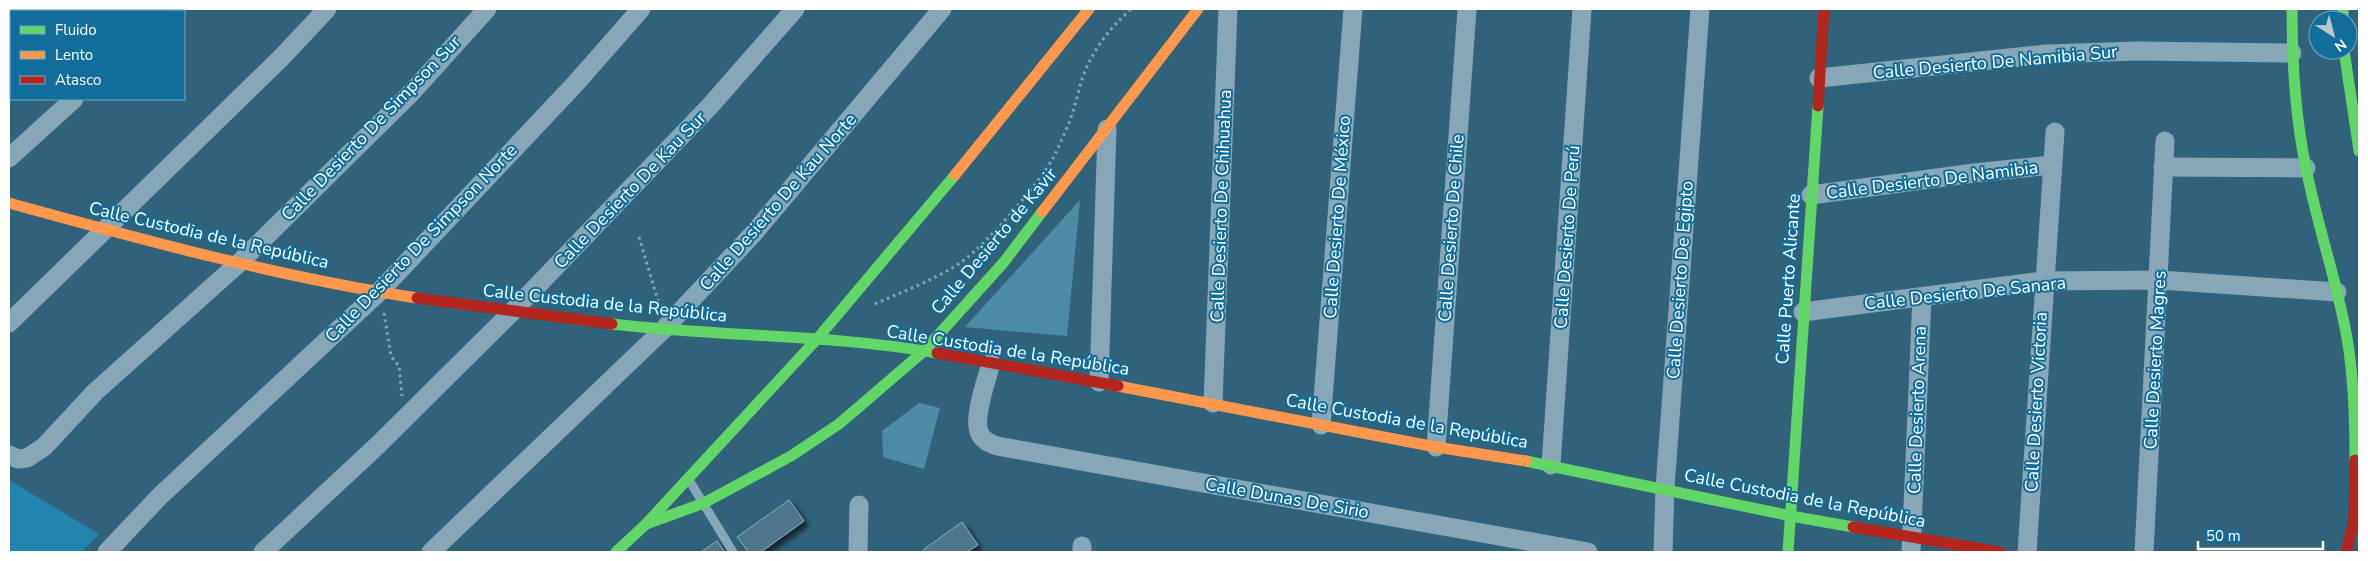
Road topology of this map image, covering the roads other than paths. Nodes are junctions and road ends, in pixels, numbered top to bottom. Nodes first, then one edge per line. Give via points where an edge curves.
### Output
1 (327, 9) edge
2 (487, 9) edge
3 (641, 9) edge
4 (796, 9) edge
5 (942, 9) edge
6 (1089, 9) edge
7 (1198, 9) edge
8 (1228, 9) edge
9 (1353, 9) edge
10 (1467, 9) edge
11 (1582, 9) edge
12 (1700, 9) edge
13 (1824, 9) edge
14 (2292, 9) edge
15 (2292, 53) junction
16 (2349, 60) edge
17 (1819, 78) junction
18 (73, 100) edge
19 (1107, 129) junction
20 (2055, 132) dead end
21 (2165, 141) dead end
22 (2359, 151) edge
23 (9, 158) edge
24 (2052, 165) junction
25 (2164, 167) junction
26 (2306, 168) junction
27 (1811, 195) junction
28 (9, 202) edge
29 (103, 229) junction
30 (239, 263) junction
31 (2160, 280) junction
32 (2043, 281) junction
33 (2337, 292) junction
34 (383, 293) junction
35 (1922, 297) junction
36 (512, 312) junction
37 (1803, 312) junction
38 (9, 322) edge
39 (669, 324) junction
40 (818, 340) junction
41 (924, 351) junction
42 (991, 363) junction
43 (1098, 382) junction
44 (1213, 403) junction
45 (1321, 425) junction
46 (1436, 447) junction
47 (9, 455) edge
48 (1551, 465) junction
49 (688, 478) junction
50 (1665, 488) junction
51 (704, 503) junction
52 (859, 505) dead end
53 (1791, 516) junction
54 (646, 524) junction
55 (1912, 545) edge
56 (107, 552) edge
57 (263, 552) edge
58 (431, 552) edge
59 (616, 552) edge
60 (733, 552) edge
61 (858, 552) edge
62 (1588, 552) edge
63 (1663, 552) edge
64 (1788, 552) edge
65 (2000, 552) edge
66 (2027, 552) edge
67 (2144, 552) edge
68 (2346, 552) edge

1 - 29 street via 281,58
2 - 30 street, Calle Desierto De Simpson Sur via 412,92
3 - 34 street, Calle Desierto De Simpson Norte
4 - 36 street, Calle Desierto De Kau Sur via 704,112
5 - 39 street, Calle Desierto De Kau Norte via 753,234
6 - 40 main road, Calle Desierto de Kavir via 981,145
7 - 19 main road, Calle Desierto de Kavir
8 - 44 street, Calle Desierto De Chihuahua
9 - 45 street, Calle Desierto De México
10 - 46 street, Calle Desierto De Chile
11 - 48 street, Calle Desierto De Perú
12 - 50 street, Calle Desierto De Egipto
13 - 17 main road, Calle Puerto Alicante
14 - 15 main road
15 - 17 street, Calle Desierto De Namibia Sur via 2137,51 2046,54
15 - 26 main road
16 - 22 main road
17 - 27 main road, Calle Puerto Alicante
18 - 23 street
19 - 41 main road, Calle Desierto de Kavir via 1004,262
19 - 43 street
20 - 24 street, Calle Desierto Victoria
21 - 25 street, Calle Desierto Magres
24 - 27 street, Calle Desierto De Namibia
24 - 32 street, Calle Desierto Victoria
25 - 26 street
25 - 31 street, Calle Desierto Magres
26 - 33 main road
27 - 37 main road, Calle Puerto Alicante
28 - 29 main road, Calle Custodia de la República
29 - 30 main road, Calle Custodia de la República
29 - 38 street
30 - 34 main road, Calle Custodia de la República
30 - 47 street, Calle Desierto De Simpson Sur via 102,386 36,454 18,459
31 - 32 street, Calle Desierto De Sanara
31 - 33 street, Calle Desierto De Sanara
31 - 67 street, Calle Desierto Magres
32 - 35 street, Calle Desierto De Sanara
32 - 66 street, Calle Desierto Victoria
33 - 68 main road via 2347,339 2355,416 2354,522
34 - 36 main road, Calle Custodia de la República
34 - 56 street, Calle Desierto De Simpson Norte via 160,496
35 - 37 street, Calle Desierto De Sanara
35 - 55 street, Calle Desierto Arena
36 - 39 main road, Calle Custodia de la República
36 - 57 street, Calle Desierto De Kau Sur
37 - 53 main road, Calle Puerto Alicante
39 - 40 main road, Calle Custodia de la República
39 - 58 street, Calle Desierto De Kau Norte
40 - 41 main road, Calle Custodia de la República
40 - 49 main road, Calle Desierto de Kavir
41 - 42 main road, Calle Custodia de la República
41 - 51 main road, Calle Desierto de Kavir via 839,424 791,456
42 - 43 main road, Calle Custodia de la República
42 - 62 street, Calle Dunas De Sirio via 977,423 979,434 986,442
43 - 44 main road, Calle Custodia de la República
44 - 45 main road, Calle Custodia de la República
45 - 46 main road, Calle Custodia de la República
46 - 48 main road, Calle Custodia de la República
48 - 50 main road, Calle Custodia de la República
49 - 51 lane
49 - 54 main road, Calle Desierto de Kavir
50 - 53 main road, Calle Custodia de la República
50 - 63 street, Calle Desierto De Egipto
51 - 54 main road, Calle Desierto de Kavir
51 - 60 lane
52 - 61 street
53 - 55 main road, Calle Custodia de la República
53 - 64 main road, Calle Puerto Alicante
54 - 59 main road, Calle Desierto de Kavir
55 - 65 main road, Calle Custodia de la República

